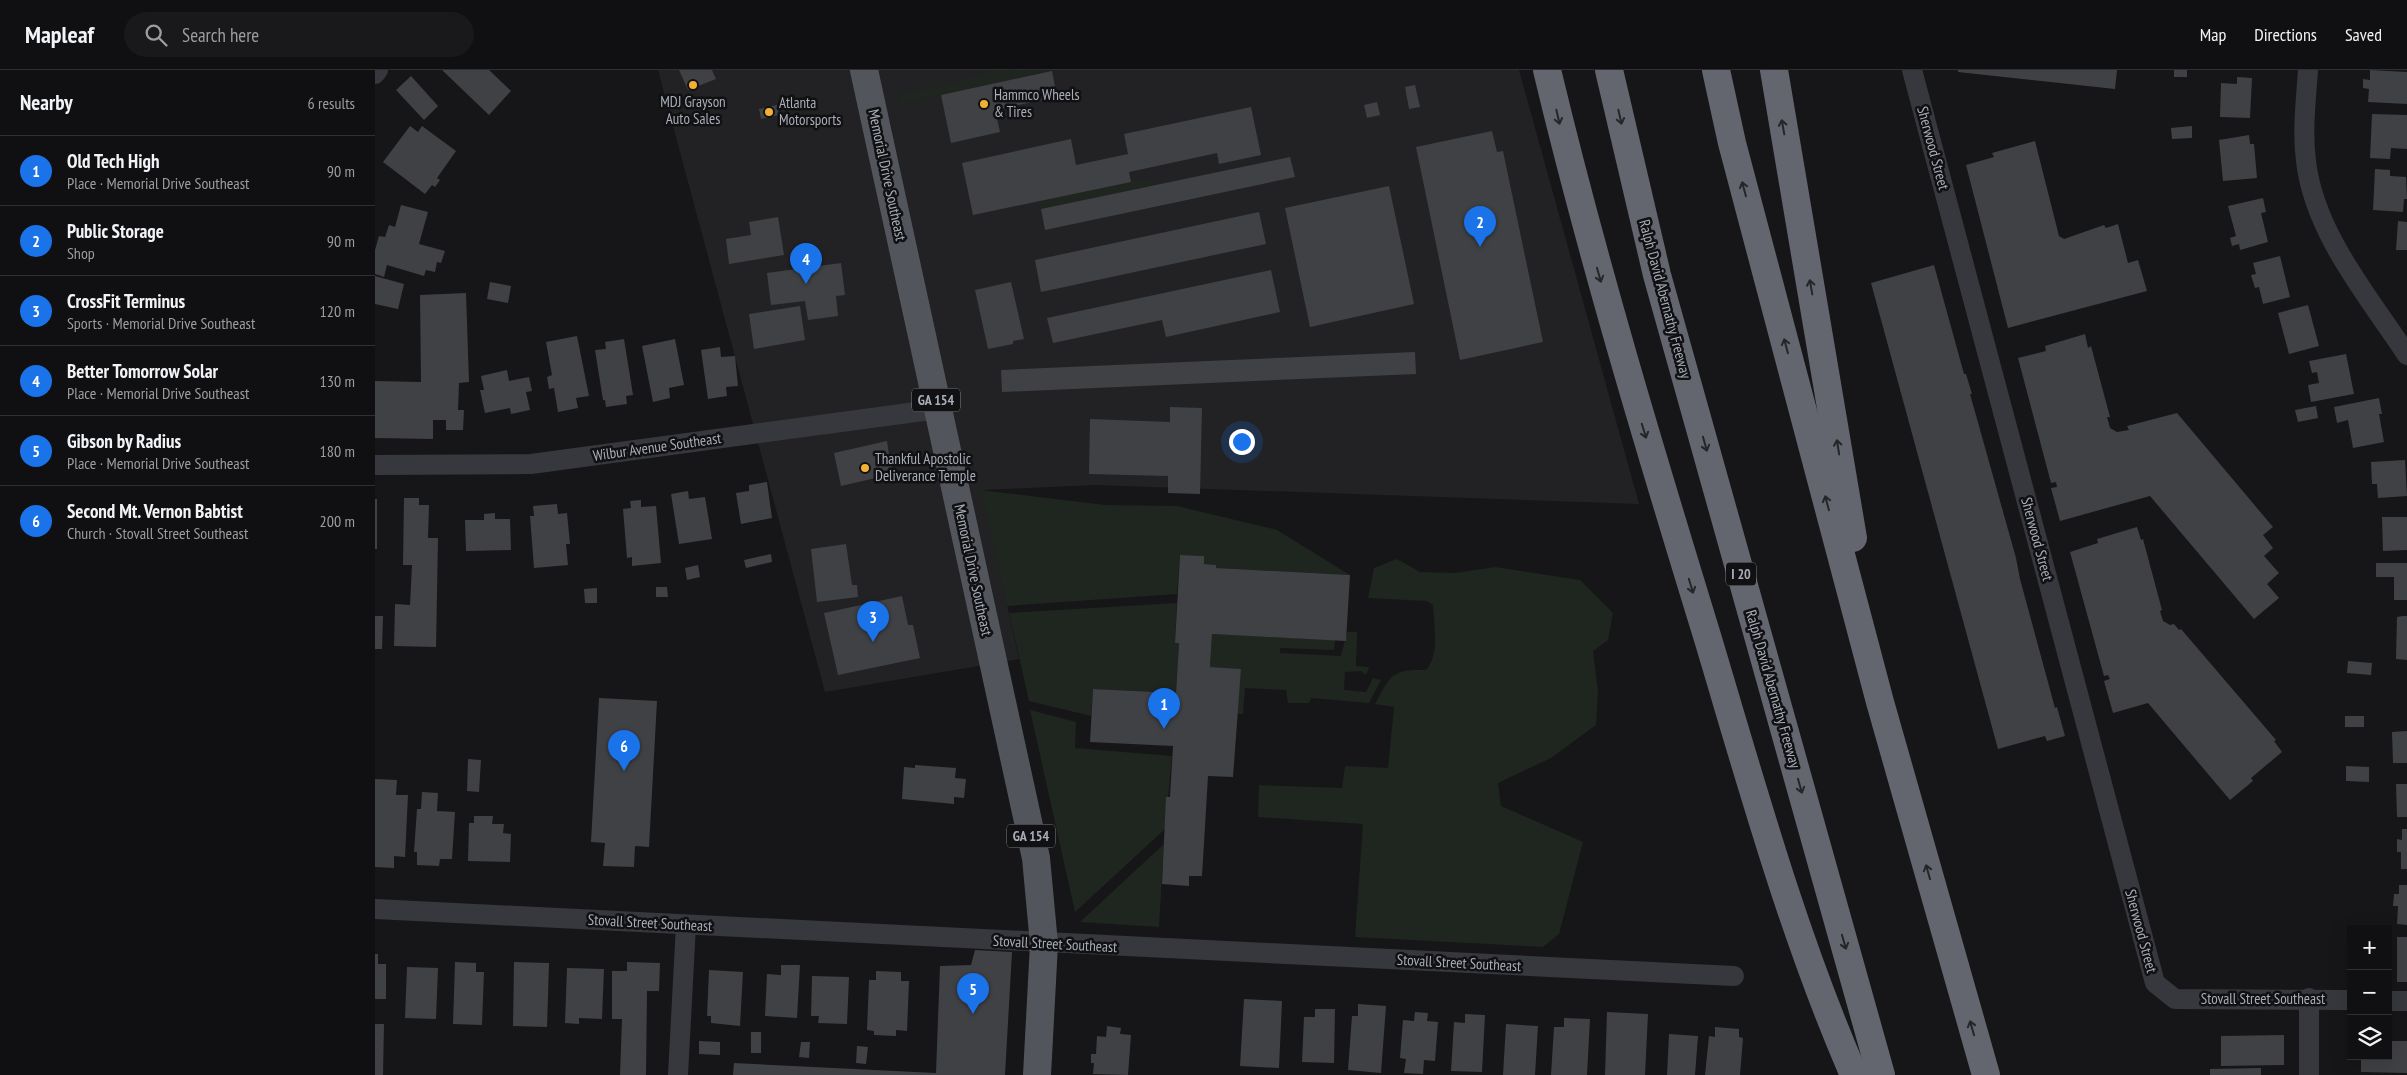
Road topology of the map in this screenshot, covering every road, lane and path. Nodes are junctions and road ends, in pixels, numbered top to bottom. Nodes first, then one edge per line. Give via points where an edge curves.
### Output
1 (378, 70) edge
2 (864, 70) edge
3 (1547, 70) edge
4 (1609, 70) edge
5 (1716, 70) edge
6 (1774, 70) edge
7 (1912, 70) edge
8 (2308, 70) edge
9 (375, 74) edge
10 (2407, 355) edge
11 (938, 409) junction
12 (375, 465) edge
13 (1880, 702) junction
14 (375, 909) edge
15 (686, 925) junction
16 (1044, 944) junction
17 (1734, 976) dead end
18 (2309, 998) junction
19 (2175, 999) joint
20 (2347, 1000) edge
21 (2392, 1001) edge
22 (2407, 1001) edge
23 (678, 1075) edge
24 (1037, 1075) edge
25 (1854, 1075) edge
26 (1881, 1075) edge
27 (1986, 1075) edge
28 (2309, 1075) edge

1 - 9 street
2 - 11 main road, Memorial Drive Southeast / GA 154
3 -> 25 highway via 1620,350 1761,815 1817,982
4 -> 26 highway, Ralph David Abernathy Freeway / I 20 via 1657,274
13 -> 5 highway via 1734,153
13 -> 6 highway
7 - 19 street, Sherwood Street via 2155,983
8 - 10 street via 2306,162 2314,198 2330,236
11 - 12 street, Wilbur Avenue Southeast via 531,464
11 - 16 main road, Memorial Drive Southeast / GA 154 via 1036,858
27 -> 13 highway
14 - 15 street, Stovall Street Southeast
15 - 16 street, Stovall Street Southeast
15 - 23 street
16 - 17 street, Stovall Street Southeast
16 - 24 main road, Memorial Drive Southeast / GA 154
18 - 19 street, Stovall Street Southeast
18 - 20 street, Stovall Street Southeast
18 - 28 street
21 - 22 street

